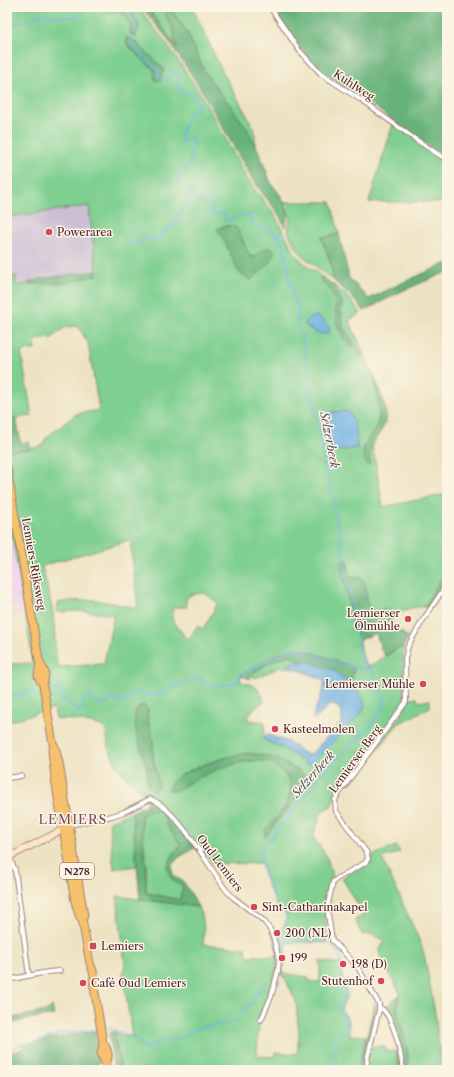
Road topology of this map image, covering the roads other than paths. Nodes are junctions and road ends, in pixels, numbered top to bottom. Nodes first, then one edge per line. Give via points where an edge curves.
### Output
1 (270, 7) edge
2 (447, 160) edge
3 (7, 468) edge
4 (7, 521) edge
5 (16, 524) junction
6 (447, 584) edge
7 (21, 776) dead end
8 (7, 778) edge
9 (67, 827) junction
10 (8, 857) edge
11 (60, 971) dead end
12 (29, 976) junction
13 (7, 980) edge
14 (379, 1007) junction
15 (261, 1020) dead end
16 (107, 1067) edge
17 (366, 1070) edge
18 (403, 1070) edge

1 - 2 street, Kuhlweg via 299,50 321,74
3 - 5 main road, Lemiers-Rijksweg / N278
4 - 5 street via 11,525
5 - 9 main road, Lemiers-Rijksweg / N278 via 40,663 38,676 43,685 53,744 57,753
6 - 14 street, Lemierser Berg via 408,646 405,659 406,702 336,800 336,811 368,856 367,862 363,865 333,882 327,908 330,930 333,942 362,973
7 - 8 street
9 - 10 street
9 - 15 street, Oud Lemiers via 124,812 150,799 174,817 228,892 261,918 271,931 278,957 278,969 271,997
9 - 16 main road, Lemiers-Rijksweg / N278 via 84,916 82,919 90,963 88,969 103,1043 108,1054
10 - 12 street via 15,870
11 - 12 street
12 - 13 street
14 - 17 street
14 - 18 street via 384,1010 392,1026

